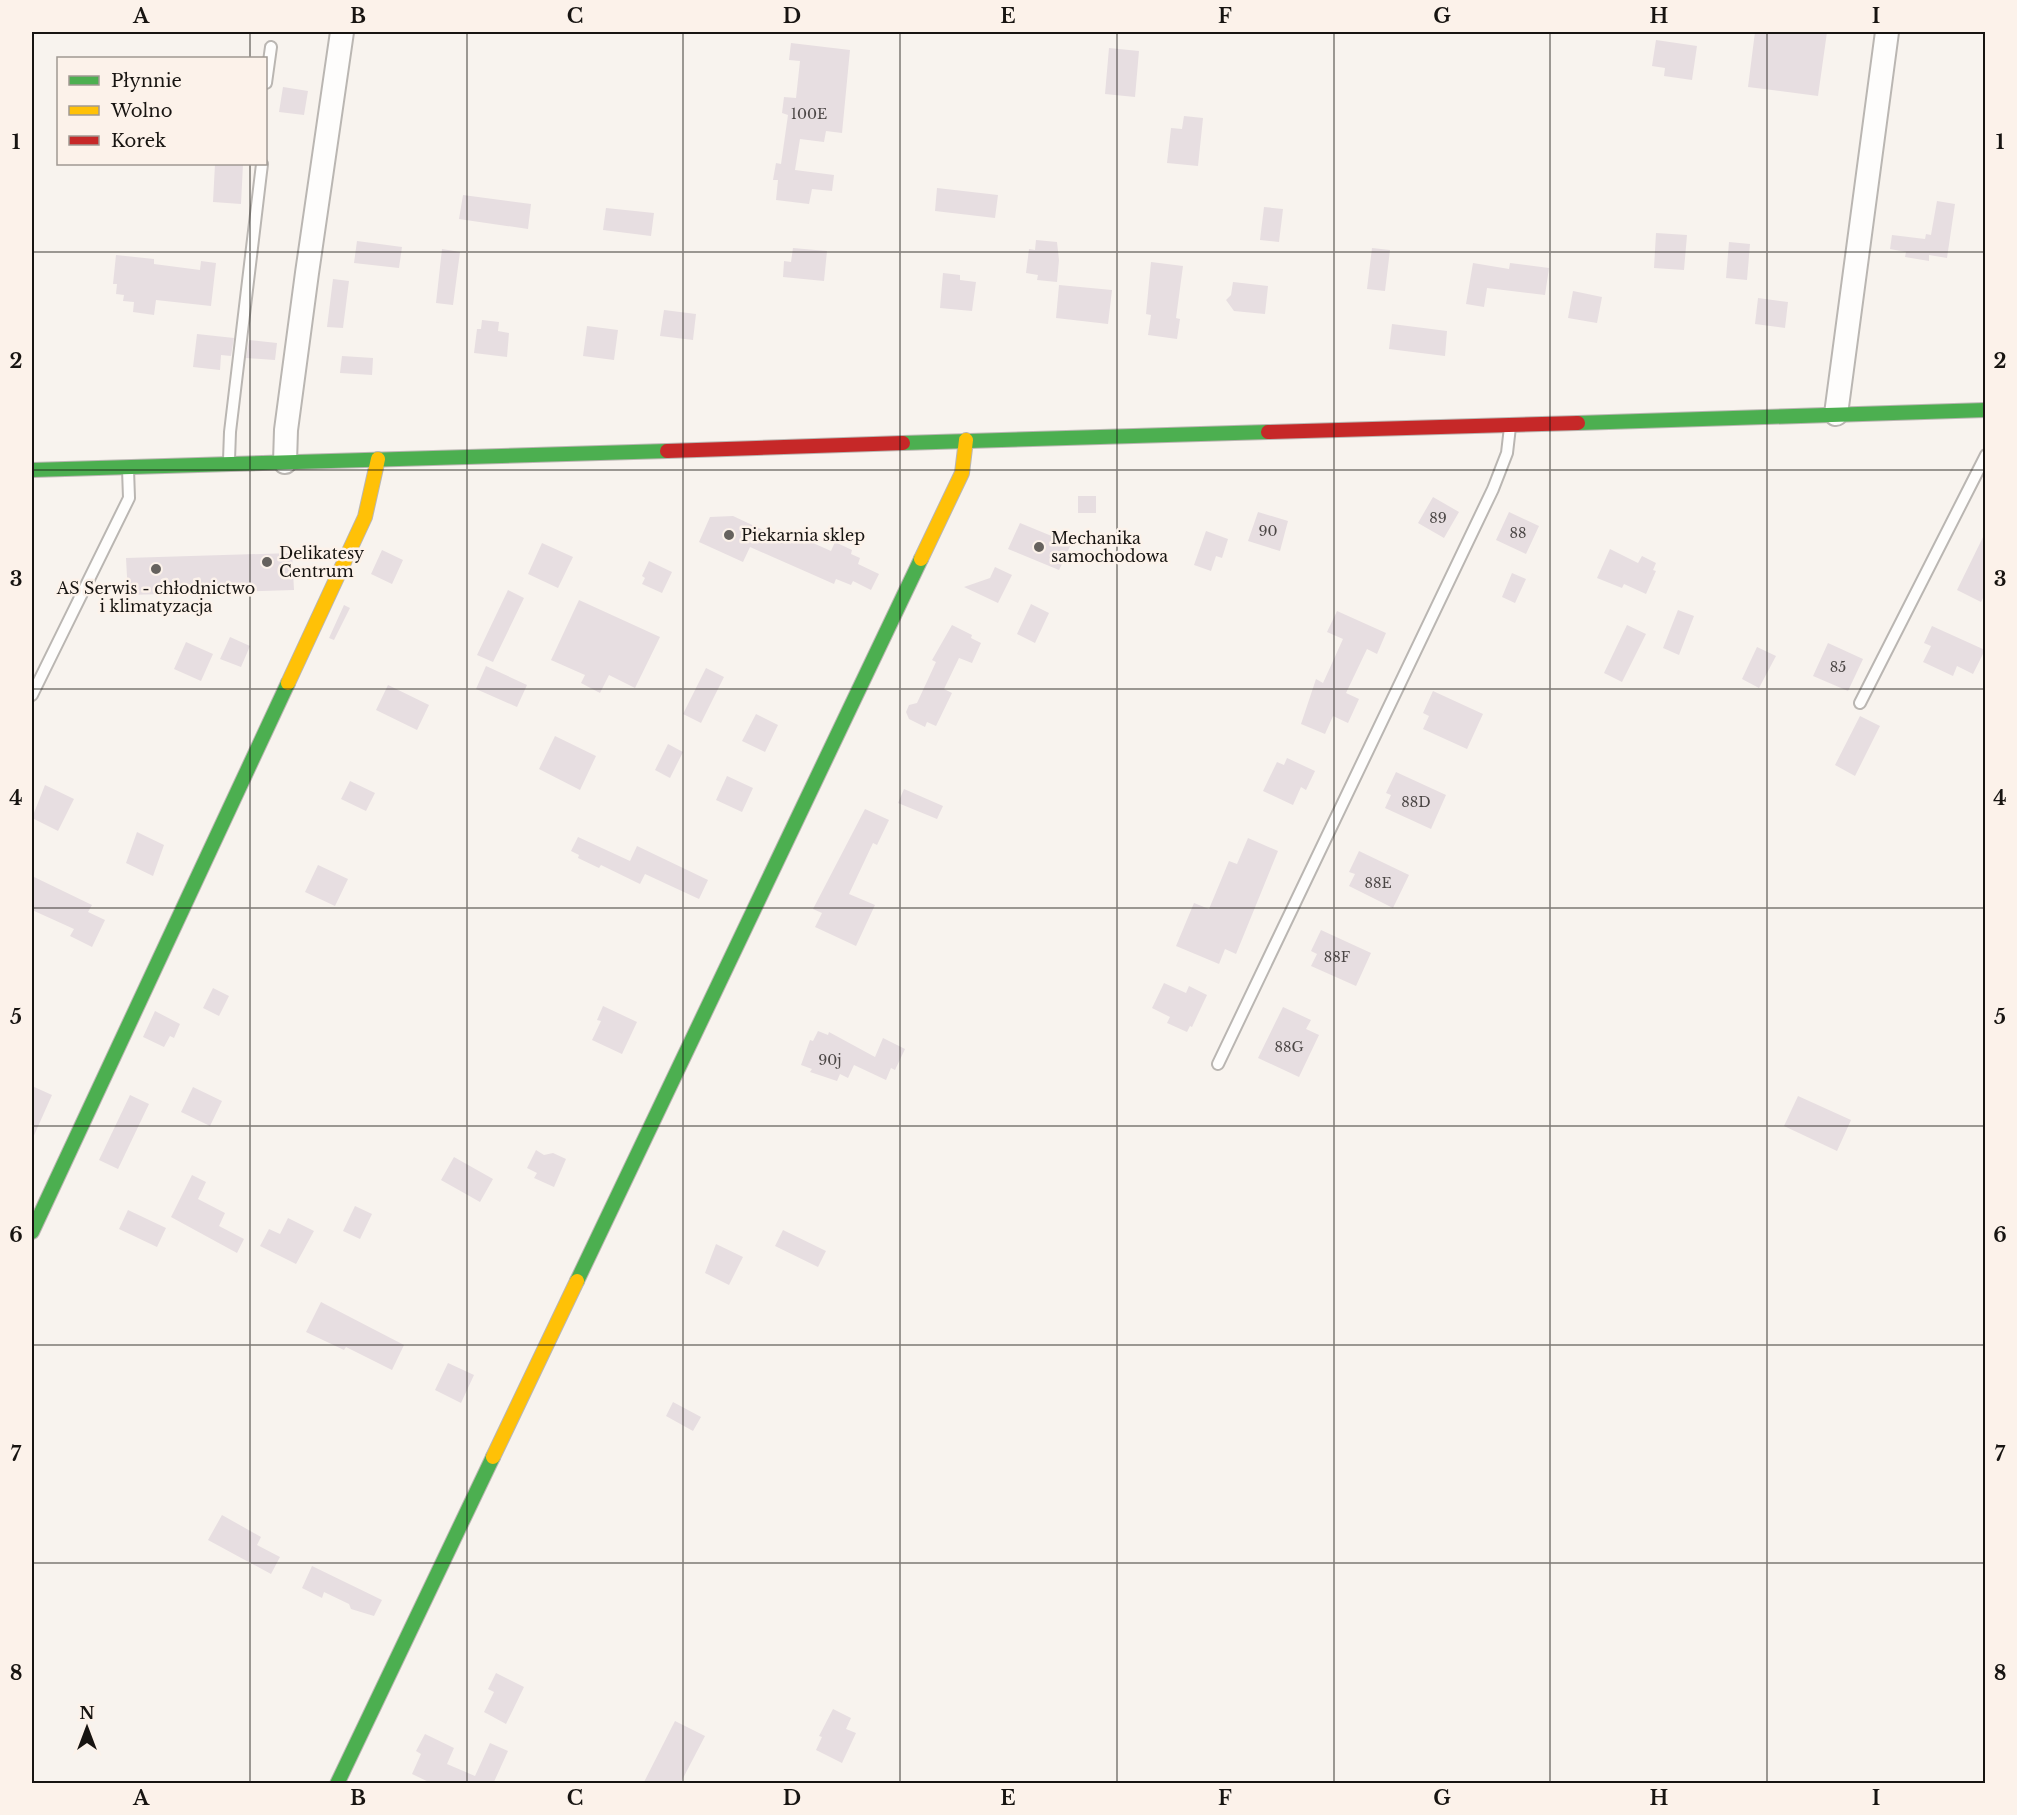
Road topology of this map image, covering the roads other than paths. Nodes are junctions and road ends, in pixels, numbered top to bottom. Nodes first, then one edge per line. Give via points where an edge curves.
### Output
1 (342, 32) edge
2 (1887, 32) edge
3 (271, 46) dead end
4 (267, 76) edge
5 (262, 165) edge
6 (1986, 410) edge
7 (1836, 414) junction
8 (1510, 424) junction
9 (966, 440) junction
10 (1986, 455) edge
11 (378, 459) junction
12 (285, 462) junction
13 (229, 464) junction
14 (128, 467) junction
15 (32, 470) edge
16 (32, 695) edge
17 (1860, 703) dead end
18 (1218, 1064) dead end
19 (32, 1232) edge
20 (337, 1784) edge

1 - 12 street
2 - 7 street
3 - 4 lane
5 - 13 lane
6 - 7 street
7 - 8 street
8 - 9 street
8 - 18 lane via 1507,453 1493,489
9 - 11 street
9 - 20 street via 962,473
10 - 17 lane
11 - 12 street
11 - 19 street via 364,517
12 - 13 street
13 - 14 street
14 - 15 street
14 - 16 lane via 129,498

